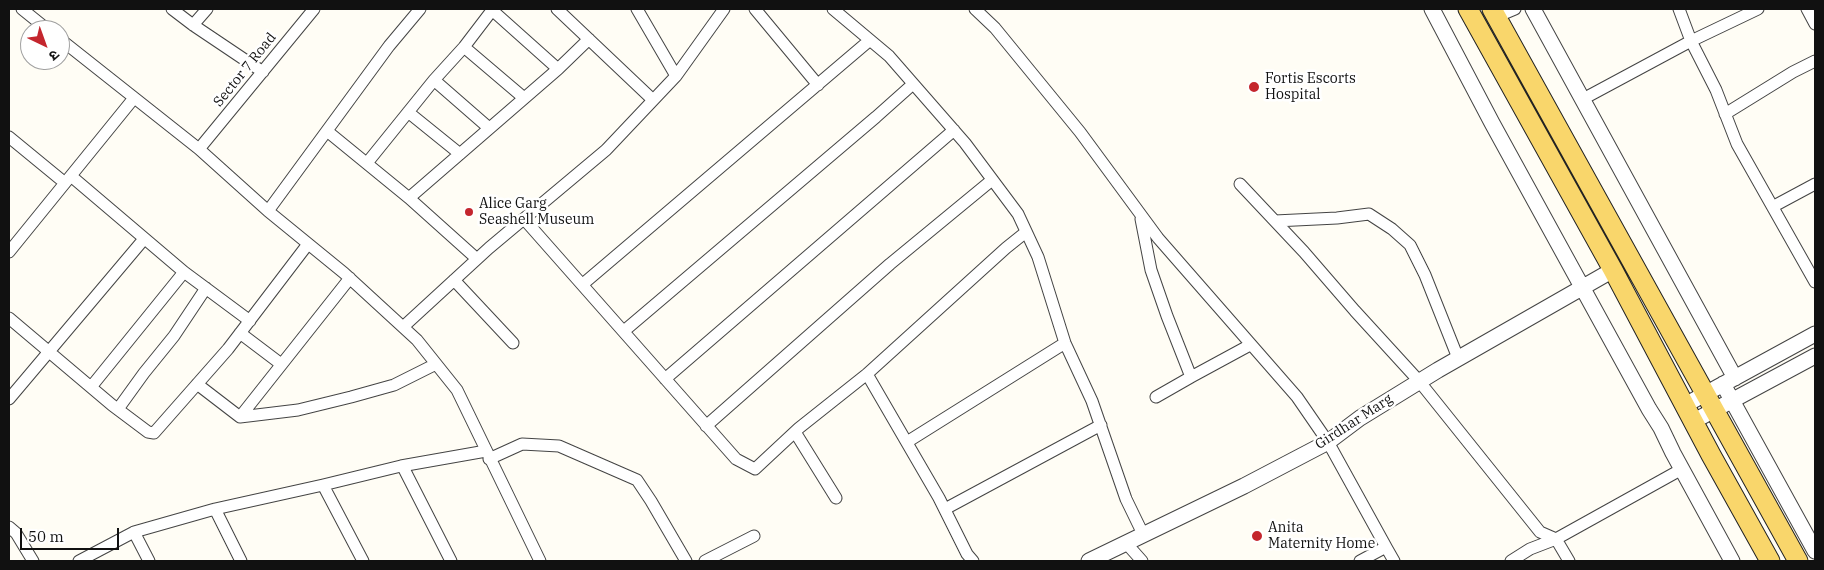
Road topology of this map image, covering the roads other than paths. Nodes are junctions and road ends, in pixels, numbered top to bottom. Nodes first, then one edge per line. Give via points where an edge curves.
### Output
1 (22, 9) edge
2 (172, 9) edge
3 (207, 9) edge
4 (314, 9) edge
5 (420, 9) edge
6 (492, 9) edge
7 (557, 9) edge
8 (637, 9) edge
9 (724, 9) edge
10 (754, 9) edge
11 (833, 9) edge
12 (974, 9) edge
13 (1432, 9) edge
14 (1468, 9) edge
15 (1515, 9) edge
16 (1533, 9) edge
17 (1679, 9) edge
18 (1758, 9) edge
19 (1807, 9) edge
20 (1494, 13) edge
21 (36, 20) edge
22 (1815, 24) edge
23 (194, 25) junction
24 (589, 39) junction
25 (870, 40) junction
26 (1691, 41) junction
27 (70, 47) edge
28 (464, 47) junction
29 (1815, 61) edge
30 (558, 69) junction
31 (263, 72) junction
32 (676, 76) junction
33 (434, 80) junction
34 (913, 84) junction
35 (818, 85) junction
36 (134, 98) junction
37 (524, 98) junction
38 (1583, 99) junction
39 (653, 100) junction
40 (408, 112) junction
41 (1726, 114) junction
42 (489, 128) junction
43 (954, 130) junction
44 (327, 131) junction
45 (9, 137) edge
46 (199, 149) junction
47 (460, 154) junction
48 (367, 163) junction
49 (68, 180) junction
50 (992, 180) junction
51 (1240, 184) dead end
52 (1815, 184) edge
53 (409, 198) junction
54 (1774, 206) junction
55 (268, 211) junction
56 (1141, 215) junction
57 (524, 219) junction
58 (1275, 222) junction
59 (1026, 232) junction
60 (144, 239) junction
61 (308, 244) junction
62 (9, 252) edge
63 (477, 258) junction
64 (1613, 270) junction
65 (184, 272) junction
66 (350, 278) junction
67 (454, 280) junction
68 (1815, 282) edge
69 (583, 284) junction
70 (206, 288) junction
71 (1583, 288) junction
72 (9, 318) edge
73 (250, 321) junction
74 (403, 327) junction
75 (624, 331) junction
76 (240, 333) junction
77 (1815, 334) edge
78 (513, 343) dead end
79 (1065, 343) junction
80 (1250, 345) junction
81 (48, 353) junction
82 (1815, 356) edge
83 (1458, 358) junction
84 (281, 364) junction
85 (436, 364) junction
86 (867, 374) junction
87 (1191, 377) junction
88 (665, 378) junction
89 (1419, 381) junction
90 (1729, 381) junction
91 (197, 384) junction
92 (91, 388) junction
93 (1156, 397) dead end
94 (9, 399) edge
95 (1732, 400) junction
96 (1710, 402) junction
97 (118, 410) junction
98 (1690, 413) junction
99 (240, 417) junction
100 (1101, 425) junction
101 (706, 426) junction
102 (795, 432) junction
103 (906, 442) junction
104 (1328, 442) junction
105 (488, 455) junction
106 (403, 467) junction
107 (1682, 469) junction
108 (323, 486) junction
109 (836, 498) dead end
110 (215, 509) junction
111 (945, 509) junction
112 (9, 527) edge
113 (134, 532) junction
114 (1143, 534) junction
115 (754, 536) dead end
116 (1556, 540) junction
117 (1126, 542) junction
118 (1386, 547) junction
119 (1815, 551) edge
120 (33, 561) edge
121 (79, 561) edge
122 (149, 561) edge
123 (240, 561) edge
124 (363, 561) edge
125 (451, 561) edge
126 (540, 561) edge
127 (686, 561) edge
128 (705, 561) edge
129 (973, 561) edge
130 (1089, 561) edge
131 (1142, 561) edge
132 (1360, 561) edge
133 (1394, 561) edge
134 (1511, 561) edge
135 (1569, 561) edge
136 (1732, 561) edge
137 (1770, 561) edge
138 (1798, 561) edge

1 - 21 street
2 - 23 street
3 - 23 street
4 - 31 street, Sector 7 Road
5 - 44 street
6 - 28 street
6 - 30 street
7 - 24 street
8 - 32 street
9 - 32 street
10 - 35 street
11 - 25 street
12 - 56 street via 994,28 1080,132
13 - 71 street
14 - 64 main road
15 - 20 street
16 - 38 street
17 - 26 street
18 - 26 street
19 - 22 street
20 - 96 main road
23 - 31 street
24 - 30 street
24 - 39 street
25 - 34 street
25 - 35 street
26 - 38 street
26 - 41 street
27 - 36 street
28 - 33 street
28 - 37 street
29 - 41 street
30 - 37 street
31 - 46 street, Sector 7 Road
32 - 39 street
33 - 40 street
33 - 42 street
34 - 43 street
34 - 75 street
35 - 69 street
36 - 46 street
36 - 49 street
37 - 42 street
38 - 90 street
39 - 57 street via 606,150
40 - 47 street
40 - 48 street
41 - 54 street via 1737,144
42 - 47 street
43 - 50 street
43 - 88 street
44 - 48 street
44 - 55 street
45 - 49 street
46 - 55 street
47 - 53 street
48 - 53 street
49 - 60 street
49 - 62 street
50 - 59 street via 1018,214
50 - 101 street via 890,264
51 - 58 street
52 - 54 street
53 - 63 street
54 - 68 street
55 - 61 street
56 - 80 street
56 - 87 street via 1151,270
57 - 63 street
57 - 69 street
58 - 83 street via 1369,214 1392,229 1410,245
58 - 89 street
59 - 79 street via 1038,257
59 - 86 street
60 - 65 street
60 - 81 street
61 - 66 street
61 - 73 street
63 - 67 street
64 - 71 street, Girdhar Marg
64 - 98 main road
65 - 70 street
65 - 92 street
66 - 74 street
66 - 84 street
67 - 74 street
67 - 78 street
69 - 75 street
70 - 73 street
70 - 97 street
71 - 83 street, Girdhar Marg
71 - 107 street
72 - 81 street
73 - 76 street
74 - 85 street
75 - 88 street
76 - 84 street
76 - 91 street
77 - 90 street
79 - 100 street
79 - 103 street
80 - 87 street
80 - 104 street via 1297,397
81 - 92 street
81 - 94 street
82 - 95 street
83 - 89 street, Girdhar Marg
84 - 99 street
85 - 99 street via 394,385 351,397 298,410
85 - 105 street via 457,390
86 - 102 street
86 - 103 street
87 - 93 street
88 - 101 street
89 - 104 street, Girdhar Marg
89 - 116 street via 1540,532
90 - 95 street
90 - 96 street
91 - 97 street via 154,432 148,432
91 - 99 street
92 - 97 street
95 - 96 street
95 - 119 street
96 - 98 street
96 - 138 main road
98 - 137 main road
100 - 111 street
100 - 114 street via 1126,499
101 - 102 street via 736,459 755,469
102 - 109 street
103 - 111 street
104 - 114 street, Girdhar Marg
104 - 118 street
105 - 106 street
105 - 126 street
105 - 127 street via 522,444 559,446 637,480
106 - 108 street
106 - 125 street
107 - 116 street
107 - 136 street
108 - 110 street
108 - 124 street
110 - 113 street
110 - 123 street
111 - 129 street
112 - 120 street
113 - 121 street
113 - 122 street
114 - 117 street, Girdhar Marg
115 - 128 street
116 - 134 street via 1530,549
116 - 135 street
117 - 130 street, Girdhar Marg
117 - 131 street
118 - 132 street
118 - 133 street

